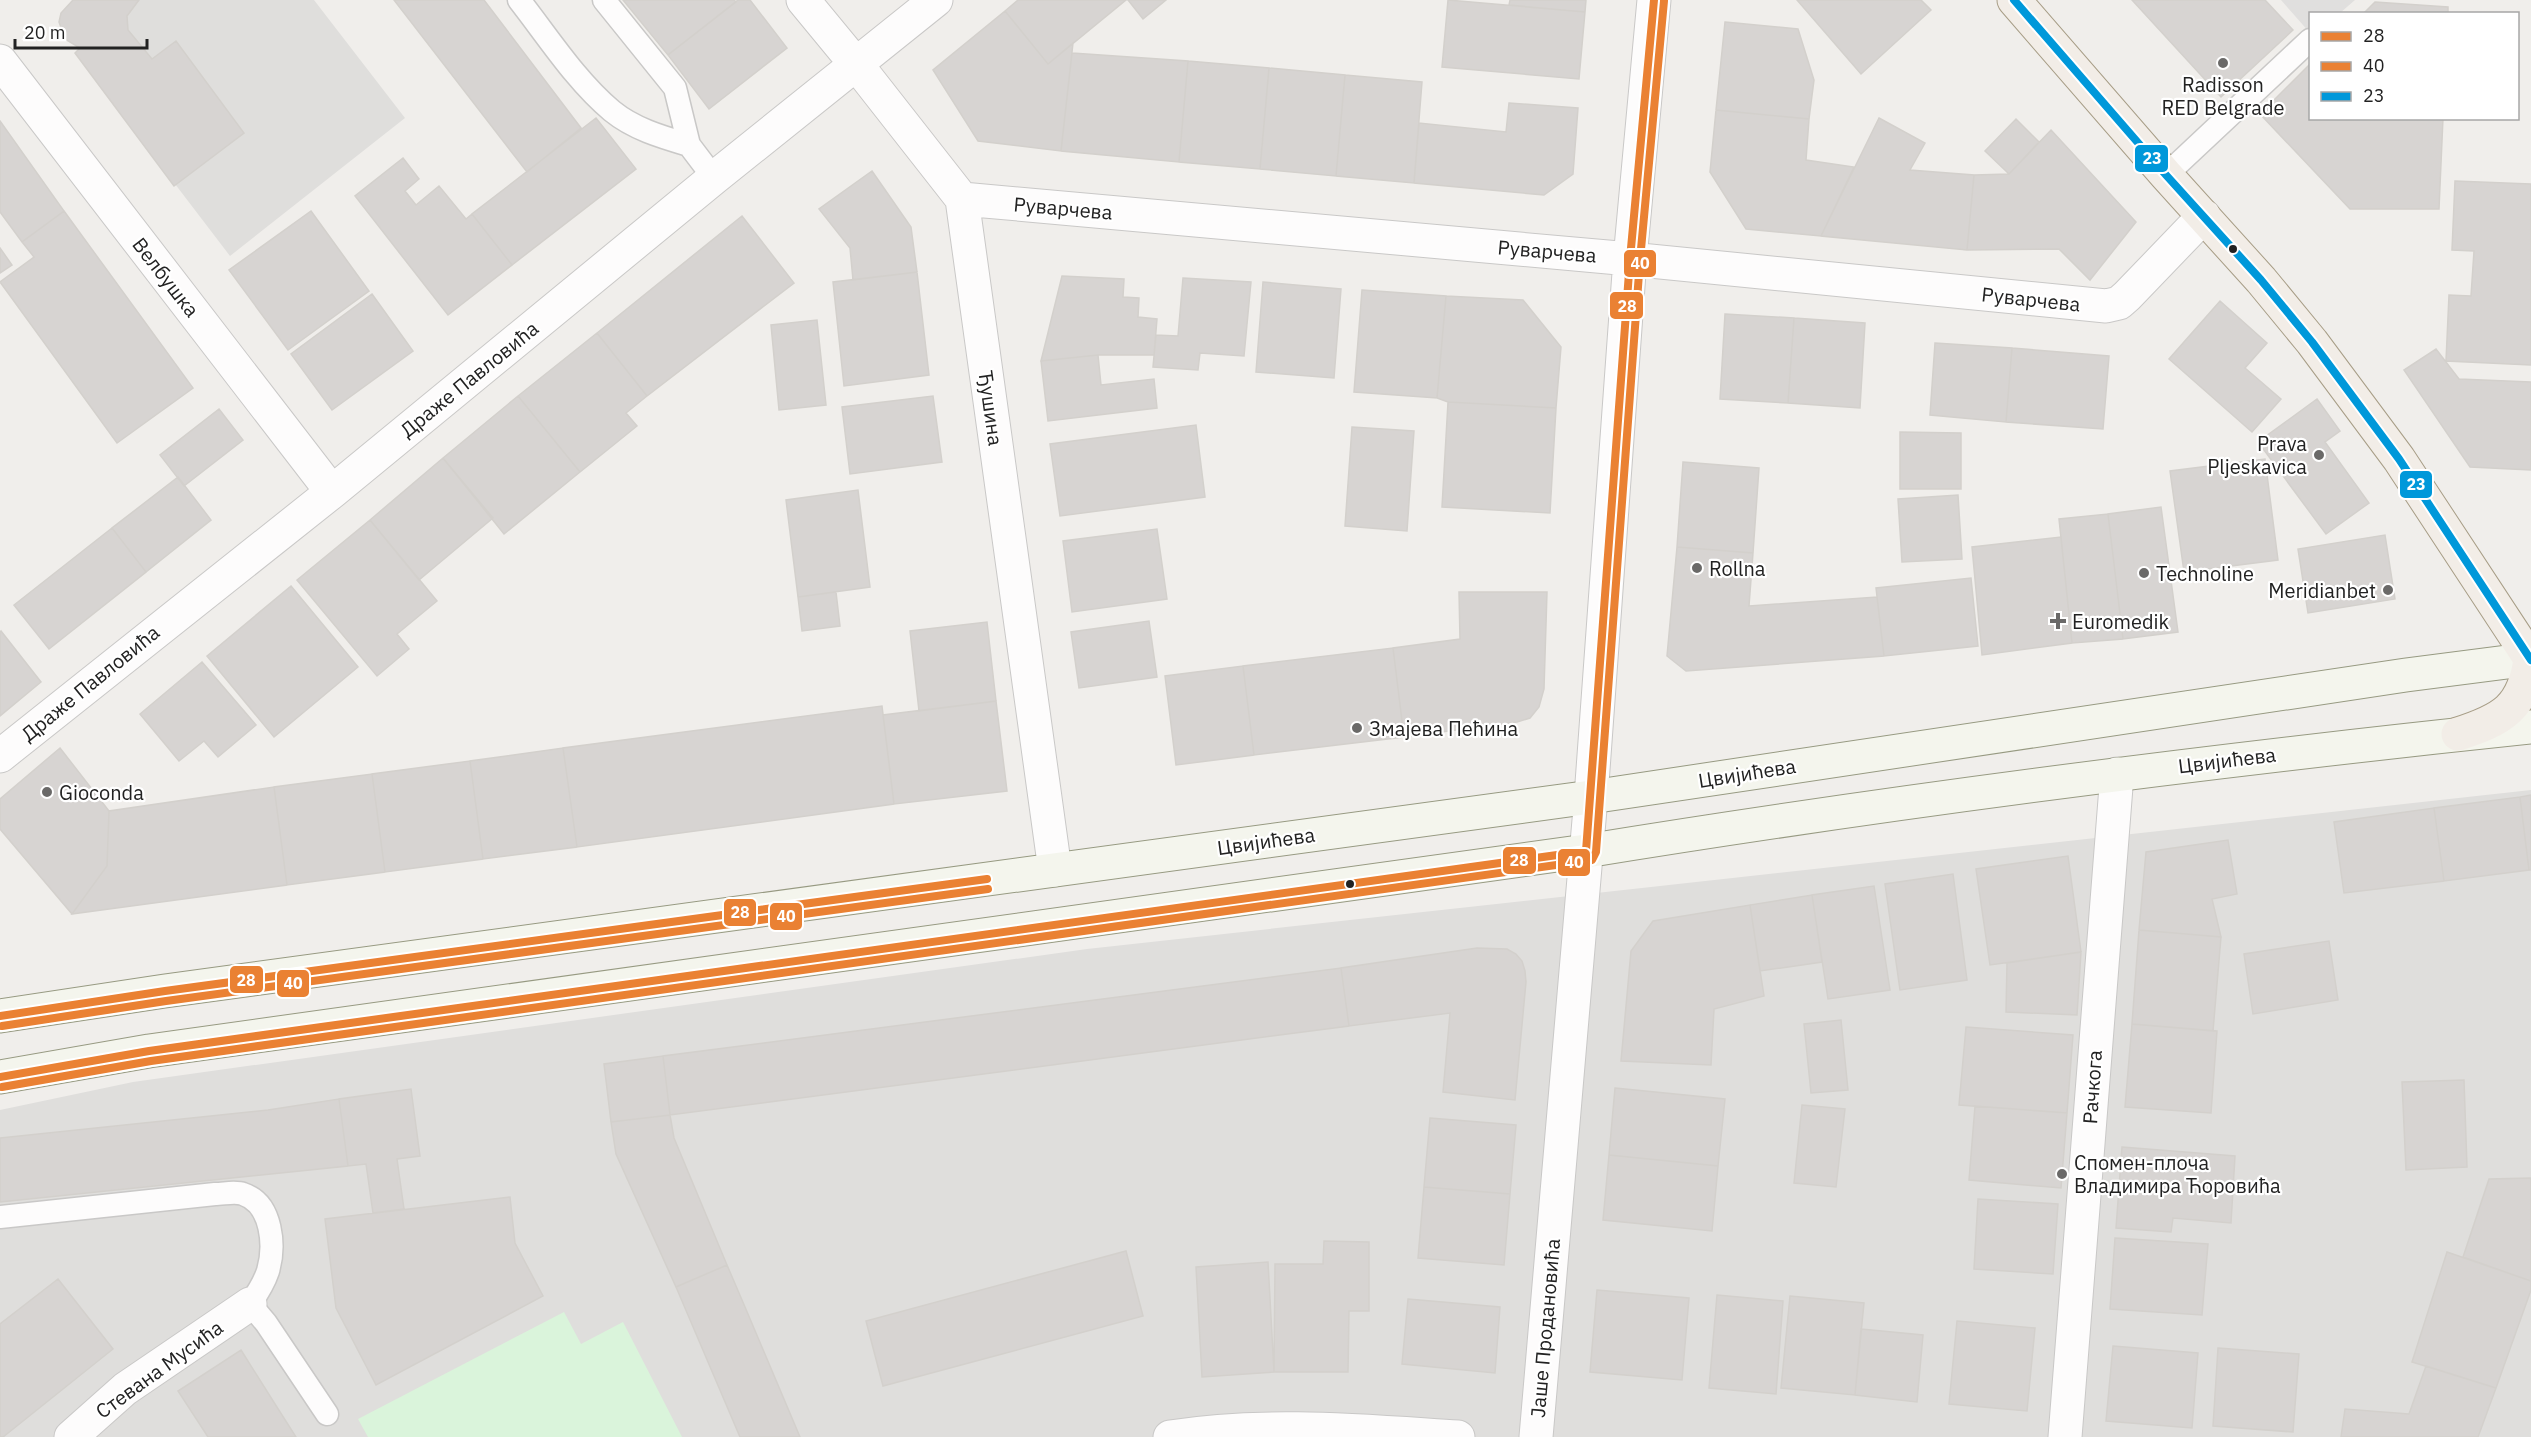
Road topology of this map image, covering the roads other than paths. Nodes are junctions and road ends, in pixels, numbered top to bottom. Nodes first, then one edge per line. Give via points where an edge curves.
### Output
1 (519, 0) edge
2 (604, 0) edge
3 (802, 0) edge
4 (936, 0) edge
5 (1654, 0) edge
6 (2014, 0) edge
7 (2309, 41) edge
8 (0, 61) edge
9 (857, 65) junction
10 (688, 145) junction
11 (2166, 175) junction
12 (714, 178) junction
13 (962, 199) junction
14 (2204, 216) junction
15 (1630, 259) junction
16 (332, 492) junction
17 (2531, 659) edge
18 (2531, 727) edge
19 (2458, 734) junction
20 (0, 756) edge
21 (2117, 774) junction
22 (1591, 797) junction
23 (1586, 851) junction
24 (1055, 870) junction
25 (0, 1016) edge
26 (0, 1077) edge
27 (0, 1217) edge
28 (250, 1304) junction
29 (327, 1414) dead end
30 (71, 1437) edge
31 (1170, 1437) edge
32 (1458, 1437) edge
33 (1536, 1437) edge
34 (2065, 1437) edge

1 - 10 lane via 588,87 613,112 656,135
2 - 10 lane via 675,88
3 - 9 street
4 - 9 street, Драже Павловића
5 - 15 street, Јаше Продановића
6 - 11 main road
7 - 11 lane
8 - 16 street, Велбушка
9 - 12 street, Драже Павловића
9 - 13 street
10 - 12 lane
11 - 14 main road
12 - 16 street, Драже Павловића
13 - 15 street, Руварчева
13 - 24 street, Ђушина
14 - 15 street, Руварчева via 2127,296 2106,306
14 - 17 main road via 2261,280 2365,412
15 - 22 street, Јаше Продановића
16 - 20 street, Драже Павловића
17 - 19 main road via 2517,702 2494,721
17 - 22 main road, Цвијићева
18 - 19 main road, Цвијићева
19 - 21 main road, Цвијићева
21 - 23 main road, Цвијићева
21 - 34 street, Рачкога
22 - 23 street, Јаше Продановића
22 - 24 main road, Цвијићева
23 - 26 main road, Цвијићева via 149,1051
23 - 33 street, Јаше Продановића
24 - 25 main road, Цвијићева
27 - 28 lane via 243,1194 266,1214 272,1240 268,1272
28 - 29 lane
28 - 30 street, Стевана Мусића via 125,1389
31 - 32 street via 1299,1429

